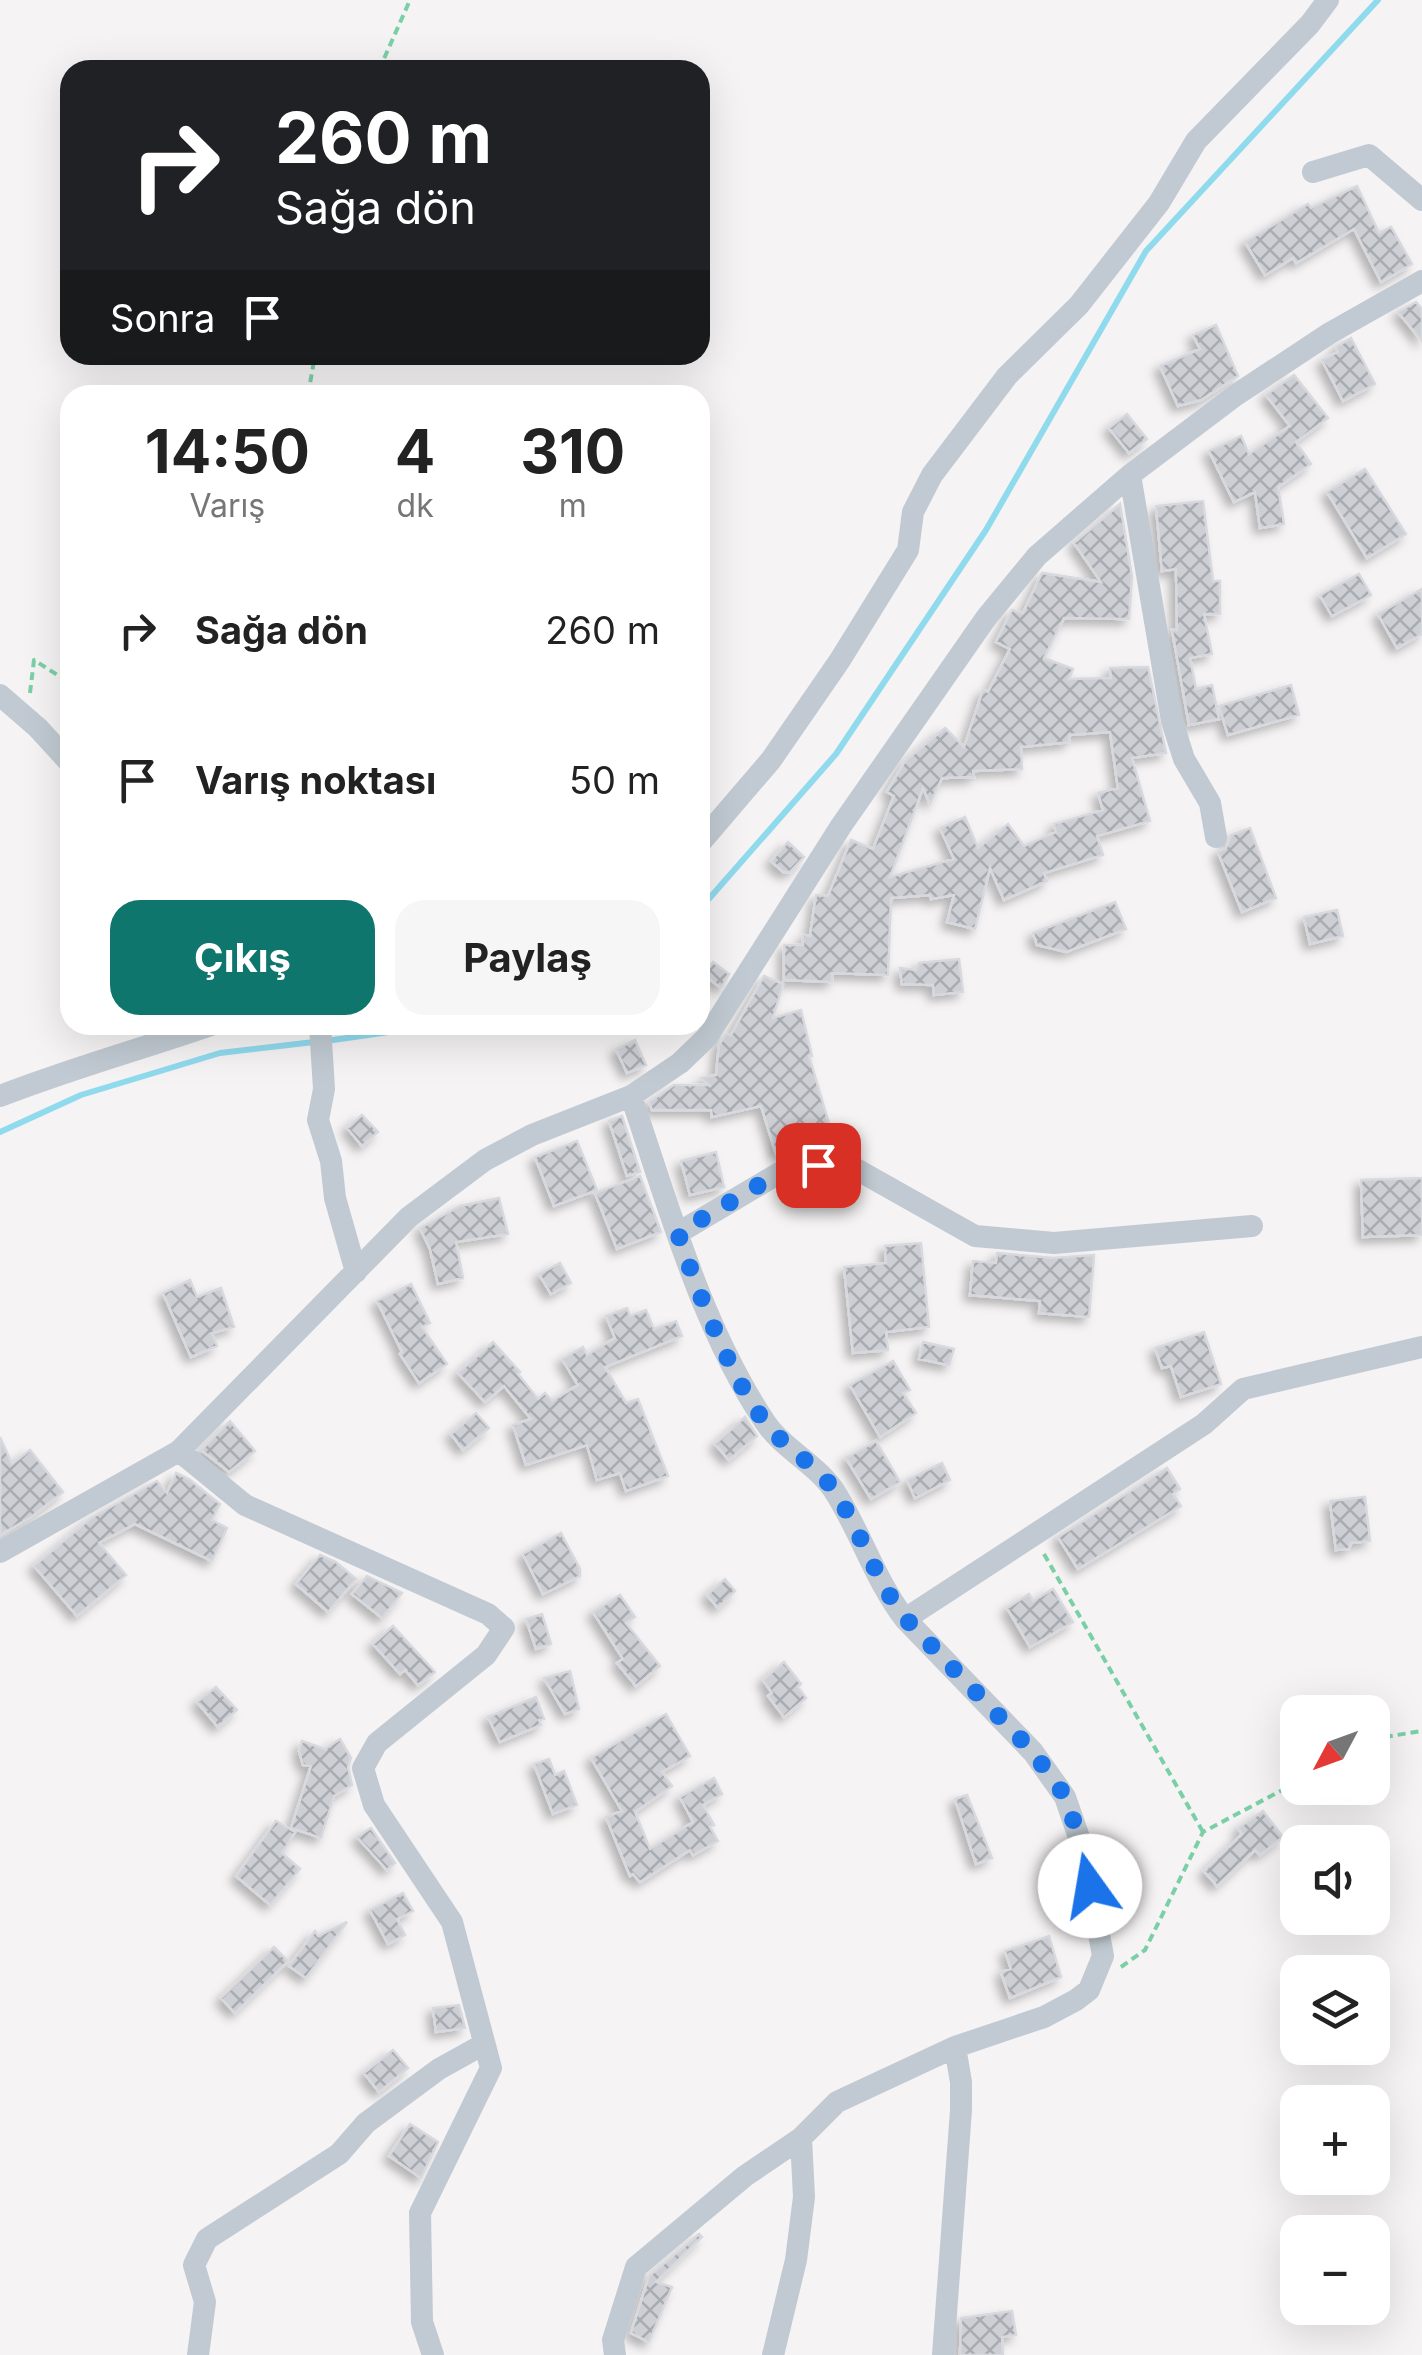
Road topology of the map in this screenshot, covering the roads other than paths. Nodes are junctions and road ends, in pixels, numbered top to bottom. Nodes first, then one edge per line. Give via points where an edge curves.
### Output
1 (1328, 0) edge
2 (1313, 172) dead end
3 (1422, 200) edge
4 (1422, 281) edge
5 (1130, 475) junction
6 (0, 695) edge
7 (60, 753) edge
8 (710, 832) edge
9 (1216, 837) dead end
10 (710, 1032) edge
11 (182, 1035) edge
12 (708, 1035) edge
13 (320, 1038) edge
14 (0, 1096) edge
15 (630, 1096) junction
16 (1252, 1226) dead end
17 (678, 1233) junction
18 (356, 1272) junction
19 (1422, 1347) edge
20 (179, 1450) junction
21 (0, 1552) edge
22 (906, 1619) junction
23 (484, 2044) junction
24 (954, 2048) junction
25 (801, 2138) junction
26 (198, 2355) edge
27 (433, 2355) edge
28 (615, 2355) edge
29 (773, 2355) edge
30 (942, 2355) edge

1 - 8 street via 1196,141 1159,203 1091,290 1007,376 932,475 913,512 908,550 840,660
2 - 3 street via 1370,155
4 - 5 street via 1251,385
5 - 9 street via 1172,721 1184,759 1210,803
5 - 10 street via 1037,556 986,618 841,826
6 - 7 street
11 - 14 street
12 - 15 street
13 - 18 street via 324,1089 318,1120
15 - 17 street
15 - 18 street via 485,1160 409,1217
16 - 17 street via 1054,1243 975,1236 856,1169 818,1165 781,1172
17 - 22 street via 737,1376 767,1426 834,1489
18 - 20 street
19 - 22 street via 1243,1389 1204,1424
20 - 21 street
20 - 23 street via 245,1504 488,1614 504,1628 486,1655 377,1744 363,1768 374,1804 452,1922
22 - 24 street via 1033,1752 1065,1796 1084,1852 1102,1956 1089,1990 1044,2017
23 - 26 street via 366,2123 340,2154 207,2239 194,2265 205,2302
23 - 27 street via 491,2068 420,2212 422,2322
24 - 25 street via 838,2102
24 - 30 street via 962,2110
25 - 28 street via 636,2267
25 - 29 street via 796,2260

